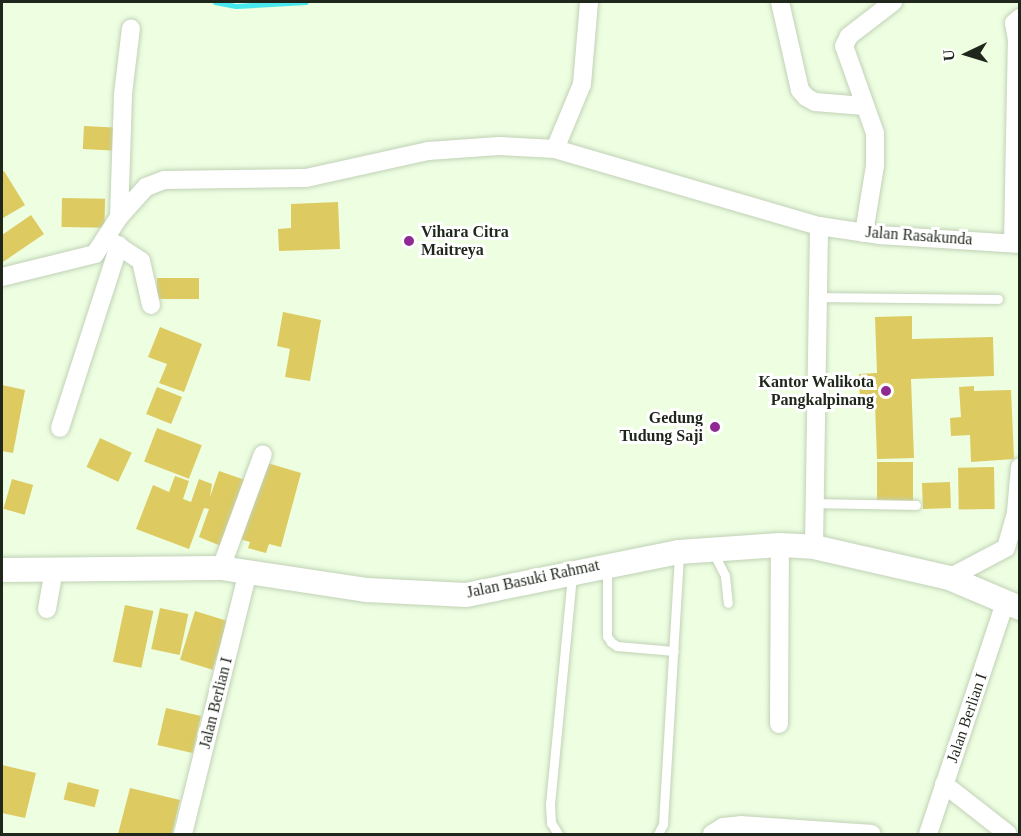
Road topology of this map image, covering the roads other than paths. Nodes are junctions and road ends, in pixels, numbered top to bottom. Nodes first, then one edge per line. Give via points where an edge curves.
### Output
1 (589, 2) edge
2 (780, 2) edge
3 (894, 2) edge
4 (1013, 18) edge
5 (131, 27) dead end
6 (864, 106) junction
7 (555, 149) junction
8 (119, 217) junction
9 (819, 226) junction
10 (864, 233) junction
11 (113, 242) junction
12 (1016, 244) edge
13 (2, 277) edge
14 (818, 297) junction
15 (999, 299) dead end
16 (151, 305) dead end
17 (60, 428) dead end
18 (263, 454) dead end
19 (1020, 467) edge
20 (814, 503) junction
21 (916, 505) dead end
22 (780, 545) junction
23 (710, 547) junction
24 (814, 547) junction
25 (679, 552) junction
26 (607, 564) junction
27 (221, 568) junction
28 (2, 570) edge
29 (54, 570) junction
30 (248, 572) junction
31 (573, 572) junction
32 (949, 578) junction
33 (728, 603) dead end
34 (1012, 605) edge
35 (47, 609) dead end
36 (674, 651) junction
37 (779, 724) dead end
38 (944, 784) junction
39 (183, 834) edge
40 (558, 834) edge
41 (658, 834) edge
42 (712, 834) edge
43 (872, 834) edge
44 (928, 834) edge
45 (1008, 834) edge

1 - 7 street via 582,84
2 - 6 street via 800,90 806,98
3 - 6 street via 849,36 843,46
4 - 12 street via 1017,40
5 - 8 street via 123,94
6 - 10 street via 876,146
7 - 8 street, Jalan Rasakunda via 499,146 428,151 306,178 171,178 146,187
7 - 9 street, Jalan Rasakunda
8 - 11 street
9 - 10 street, Jalan Rasakunda
9 - 14 street
10 - 12 street, Jalan Rasakunda
11 - 13 street via 88,258 48,263
11 - 16 street via 141,261
11 - 17 street
14 - 15 lane
14 - 20 street
18 - 27 street
19 - 32 street via 1016,512 1006,548
20 - 21 lane
20 - 24 street
22 - 23 street, Jalan Basuki Rahmat
22 - 24 street, Jalan Basuki Rahmat
22 - 37 street
23 - 25 street, Jalan Basuki Rahmat
23 - 33 lane via 725,576
24 - 32 street, Jalan Basuki Rahmat
25 - 26 street, Jalan Basuki Rahmat
25 - 36 lane
26 - 31 street, Jalan Basuki Rahmat
26 - 36 lane via 607,636 611,642 617,646
27 - 29 street, Jalan Basuki Rahmat
27 - 30 street, Jalan Basuki Rahmat
28 - 29 street, Jalan Basuki Rahmat
29 - 35 street
30 - 31 street, Jalan Basuki Rahmat via 368,590 466,595
30 - 39 street, Jalan Berlian I
31 - 40 lane via 550,804 551,823
32 - 34 street, Jalan Basuki Rahmat
34 - 38 street, Jalan Berlian I
36 - 41 lane via 663,824
38 - 44 street, Jalan Berlian I
38 - 45 street
42 - 43 street via 723,827 741,825

